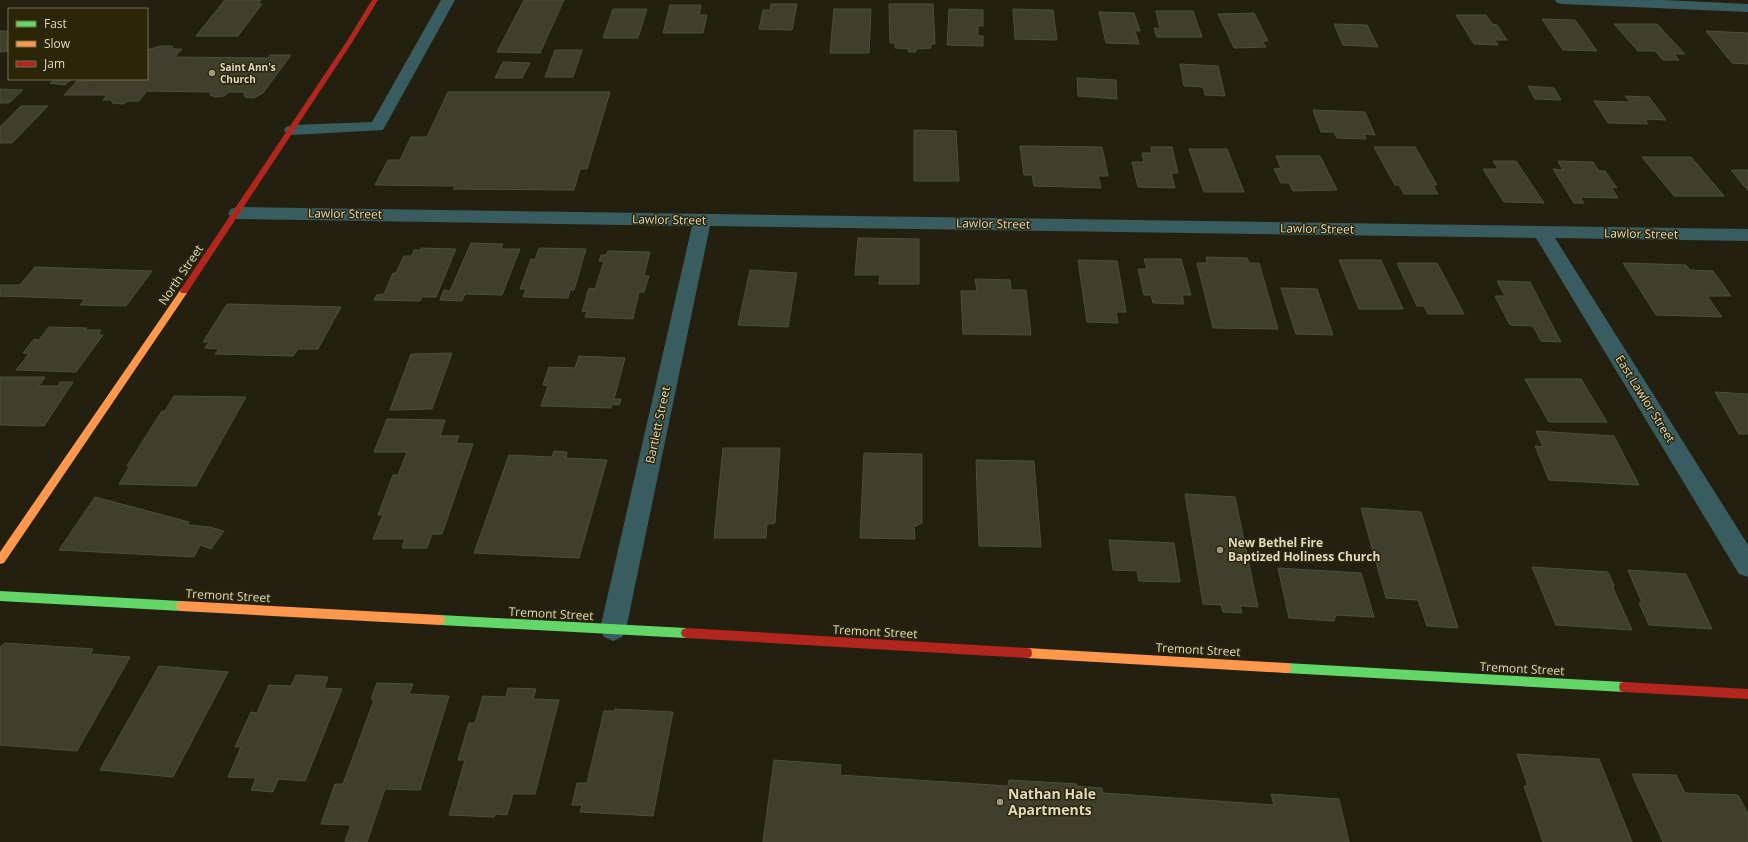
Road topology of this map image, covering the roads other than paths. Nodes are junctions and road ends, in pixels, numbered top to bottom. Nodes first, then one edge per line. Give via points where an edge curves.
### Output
1 (375, 0) edge
2 (448, 0) edge
3 (1562, 0) edge
4 (1748, 8) edge
5 (292, 130) junction
6 (237, 213) junction
7 (702, 220) junction
8 (1542, 232) junction
9 (1748, 235) edge
10 (0, 560) edge
11 (1748, 566) edge
12 (0, 596) edge
13 (613, 629) junction
14 (1748, 694) edge

1 - 5 street, North Street
2 - 5 lane via 377,127
3 - 4 street
5 - 6 street, North Street
6 - 7 street, Lawlor Street
6 - 10 street, North Street
7 - 8 street, Lawlor Street
7 - 13 street, Bartlett Street
8 - 9 street, Lawlor Street
8 - 11 street, East Lawlor Street
12 - 13 street, Tremont Street
13 - 14 street, Tremont Street

